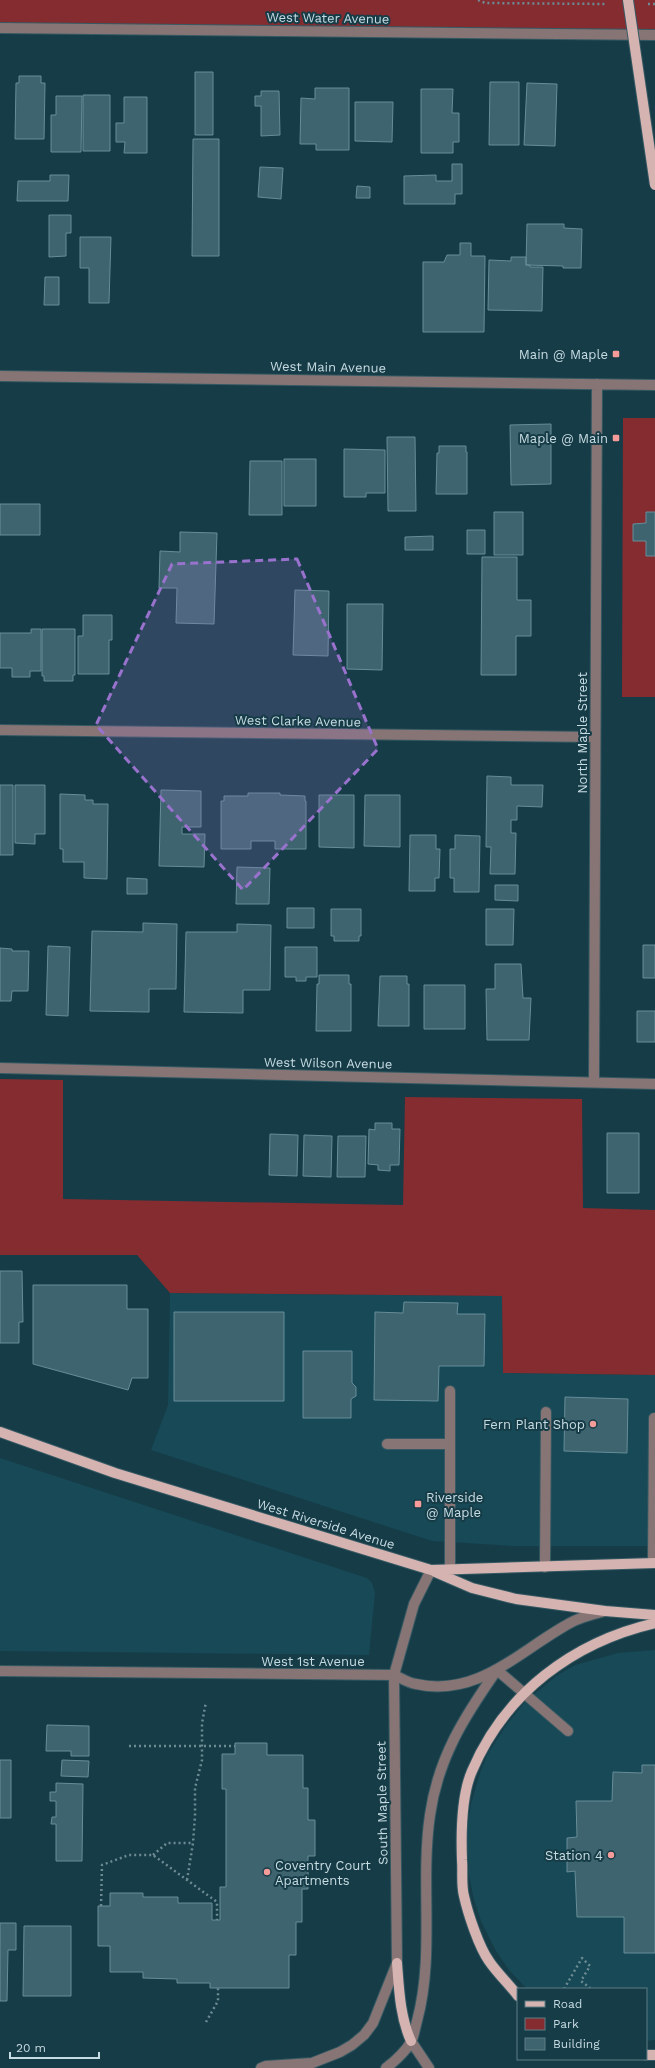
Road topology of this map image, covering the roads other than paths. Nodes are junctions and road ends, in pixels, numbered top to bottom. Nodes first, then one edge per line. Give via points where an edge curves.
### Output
1 (628, 0) edge
2 (0, 28) edge
3 (655, 35) edge
4 (655, 184) edge
5 (0, 376) edge
6 (597, 384) junction
7 (655, 385) edge
8 (0, 730) edge
9 (595, 737) junction
10 (0, 1068) edge
11 (594, 1082) junction
12 (655, 1084) edge
13 (450, 1391) dead end
14 (546, 1412) dead end
15 (654, 1418) edge
16 (0, 1432) edge
17 (387, 1444) dead end
18 (450, 1444) junction
19 (654, 1563) edge
20 (545, 1567) junction
21 (431, 1570) junction
22 (450, 1570) junction
23 (605, 1611) junction
24 (655, 1615) edge
25 (655, 1624) edge
26 (497, 1670) junction
27 (0, 1671) edge
28 (394, 1675) junction
29 (523, 1693) junction
30 (568, 1731) dead end
31 (397, 1963) junction
32 (517, 1995) edge
33 (411, 2041) junction
34 (261, 2068) edge
35 (386, 2068) edge
36 (429, 2068) edge

1 - 4 main road, bridge
2 - 3 street, West Water Avenue
5 - 6 street, West Main Avenue
6 - 7 street, West Main Avenue
6 - 9 street, North Maple Street
8 - 9 street, West Clarke Avenue
9 - 11 street, North Maple Street
10 - 11 street, West Wilson Avenue
11 - 12 street, West Wilson Avenue
13 - 18 street
14 - 20 street
15 - 19 street
16 - 21 main road, West Riverside Avenue via 115,1472
17 - 18 street
18 - 22 street
19 - 20 main road, West Riverside Avenue
20 - 22 main road, West Riverside Avenue
21 - 22 main road, West Riverside Avenue
21 - 23 main road, West 1st Avenue via 472,1588 494,1594
21 - 28 street, South Maple Street via 414,1604
23 - 24 main road, West 1st Avenue
23 - 26 street, West 1st Avenue via 571,1622
25 - 29 main road via 619,1634 584,1650 542,1676
26 - 28 street, West 1st Avenue via 461,1685 436,1688 414,1684
26 - 29 street
26 - 33 street via 457,1730 437,1784 430,1816 424,1973 420,2008
27 - 28 street, West 1st Avenue
28 - 31 street, South Maple Street
29 - 30 street
29 - 32 main road via 508,1708 491,1734 472,1772 463,1810 462,1848 464,1895 471,1920 488,1960
31 - 33 main road, South Maple Street via 400,2004
31 - 34 street via 373,2023 352,2045 312,2063
33 - 35 street
33 - 36 street, South Maple Street

